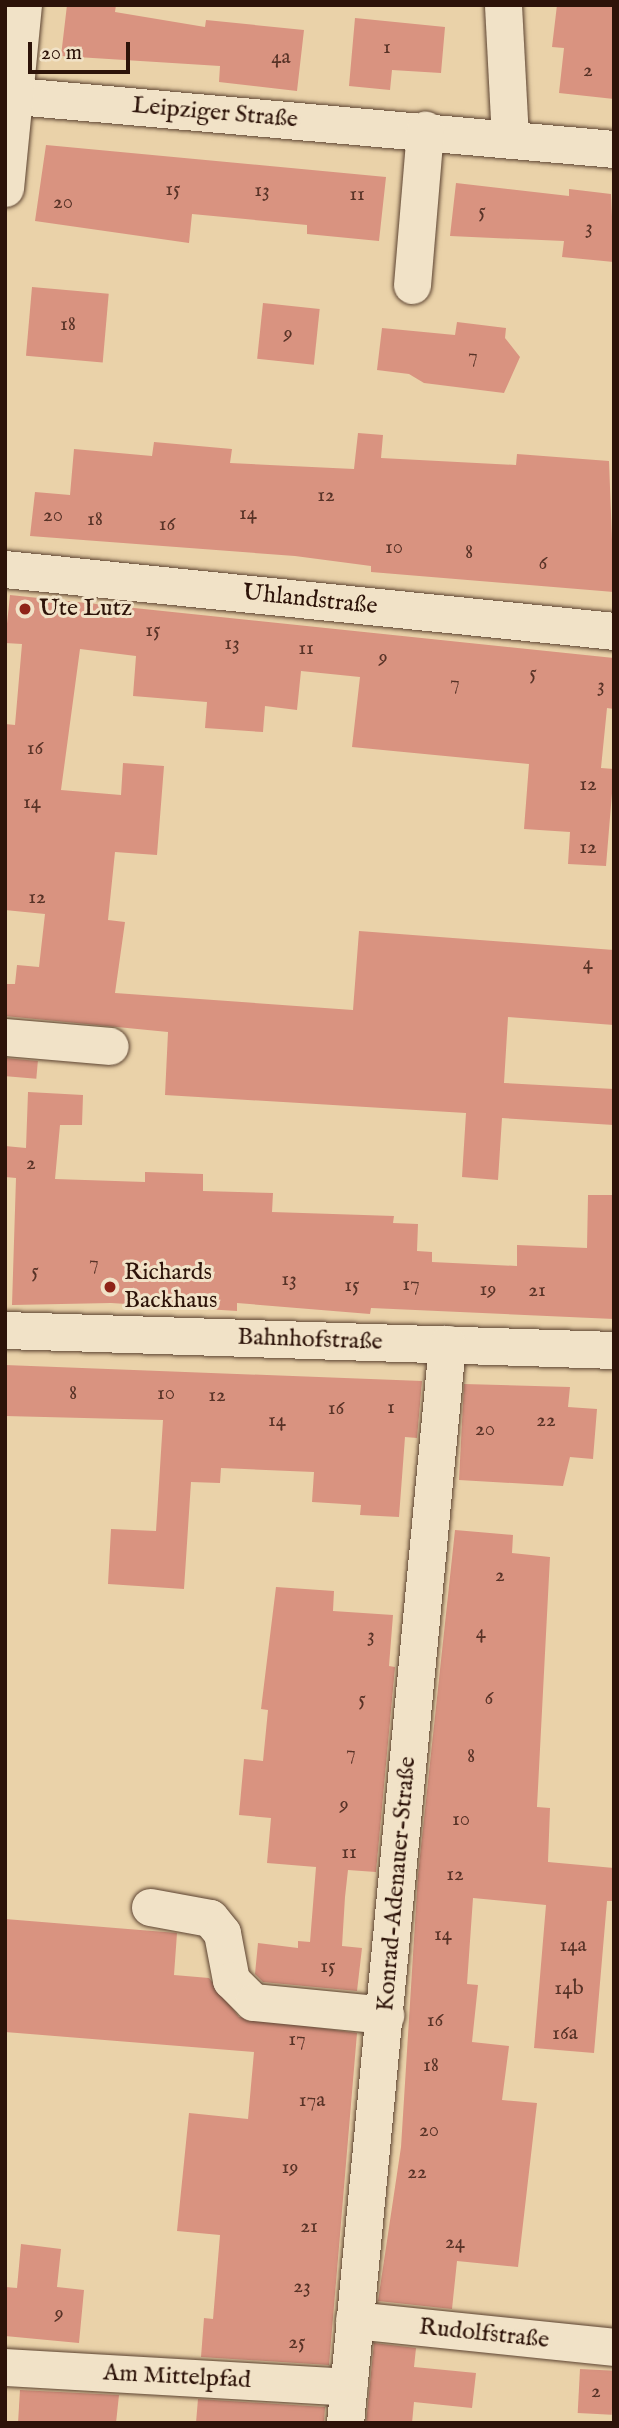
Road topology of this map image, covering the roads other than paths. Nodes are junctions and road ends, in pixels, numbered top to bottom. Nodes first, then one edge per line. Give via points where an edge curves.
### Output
1 (23, 5) edge
2 (503, 5) edge
3 (10, 96) edge
4 (425, 130) junction
5 (510, 138) junction
6 (614, 149) edge
7 (5, 188) edge
8 (412, 285) dead end
9 (5, 569) edge
10 (614, 631) edge
11 (5, 1037) edge
12 (110, 1045) dead end
13 (5, 1330) edge
14 (447, 1344) junction
15 (614, 1350) edge
16 (150, 1907) dead end
17 (385, 2015) junction
18 (354, 2320) junction
19 (614, 2347) edge
20 (5, 2367) edge
21 (348, 2387) junction
22 (345, 2423) edge

1 - 3 street
2 - 5 street
3 - 4 street, Leipziger Straße
3 - 7 street
4 - 5 street, Leipziger Straße
4 - 8 street
5 - 6 street, Leipziger Straße
9 - 10 street, Uhlandstraße
11 - 12 street
13 - 14 street, Bahnhofstraße
14 - 15 street, Bahnhofstraße
14 - 17 street, Konrad-Adenauer-Straße
16 - 17 street via 210,1918 222,1933 231,1980 253,2002
17 - 18 street, Konrad-Adenauer-Straße
18 - 19 street, Rudolfstraße
18 - 21 street, Konrad-Adenauer-Straße
20 - 21 street, Am Mittelpfad
21 - 22 street, Konrad-Adenauer-Straße

